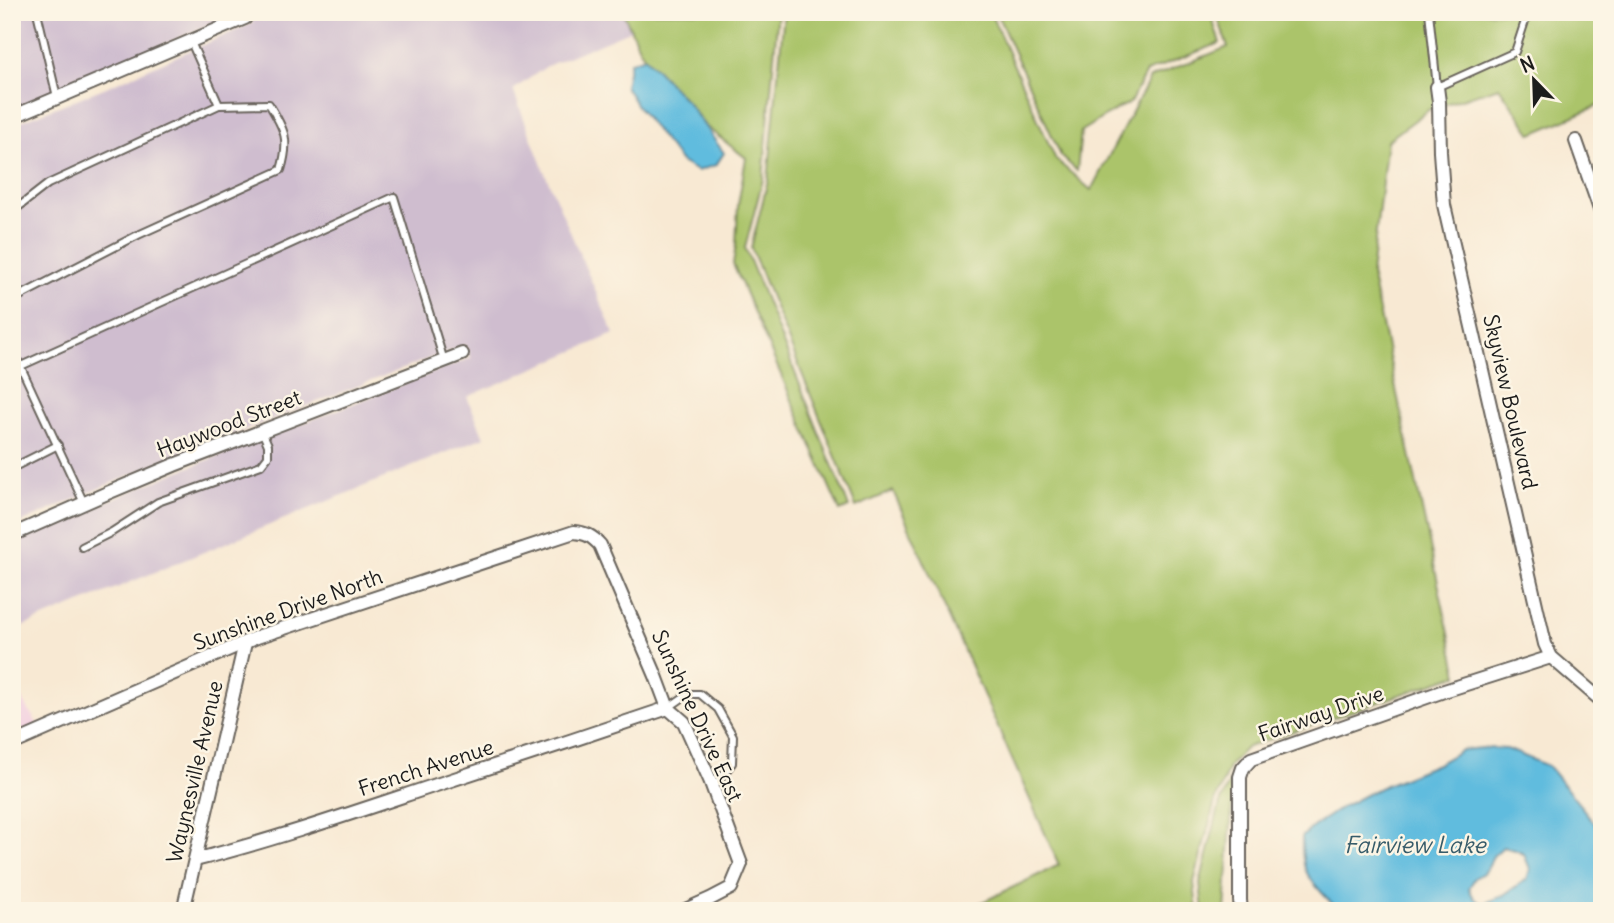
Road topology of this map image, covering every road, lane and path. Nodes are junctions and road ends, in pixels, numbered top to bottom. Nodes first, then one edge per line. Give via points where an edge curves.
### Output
1 (37, 12) edge
2 (261, 12) edge
3 (1429, 12) edge
4 (1528, 12) edge
5 (245, 18) joint
6 (191, 42) junction
7 (1437, 87) junction
8 (57, 99) junction
9 (219, 105) junction
10 (12, 117) edge
11 (1577, 141) dead end
12 (12, 212) edge
13 (1602, 215) edge
14 (12, 300) edge
15 (12, 348) edge
16 (462, 354) dead end
17 (444, 361) junction
18 (21, 366) junction
19 (12, 370) edge
20 (262, 431) junction
21 (58, 445) junction
22 (12, 468) edge
23 (84, 503) junction
24 (584, 533) joint
25 (12, 535) edge
26 (82, 547) dead end
27 (245, 643) junction
28 (1551, 657) junction
29 (1602, 701) edge
30 (668, 708) junction
31 (12, 744) edge
32 (713, 788) junction
33 (195, 860) junction
34 (183, 911) edge
35 (683, 911) edge
36 (1241, 911) edge

1 - 8 lane
2 - 5 lane
3 - 7 lane
4 - 7 lane via 1515,51
5 - 6 street
6 - 8 street
6 - 9 lane
7 - 28 street, Skyview Boulevard via 1444,205
8 - 10 street
9 - 12 lane via 48,184
9 - 14 lane via 268,104 282,125 287,150 281,170 138,235
11 - 13 street
15 - 18 lane
16 - 17 street, Haywood Street
17 - 18 lane via 394,197
17 - 20 street, Haywood Street
18 - 19 lane
18 - 21 lane
20 - 23 street, Haywood Street
20 - 26 lane via 268,456 261,465 158,502
21 - 22 lane
21 - 23 lane
23 - 25 street, Haywood Street
24 - 27 street, Sunshine Drive North via 574,532
24 - 30 street, Sunshine Drive East via 600,545
27 - 31 street, Sunshine Drive North
27 - 33 street, Waynesville Avenue
28 - 29 street
28 - 36 street, Fairway Drive via 1251,759 1240,777
30 - 32 street, Sunshine Drive East via 684,722
30 - 32 lane via 688,694 700,694 718,709 733,736 732,763
30 - 33 street, French Avenue
32 - 35 street, Sunshine Drive East via 741,864 731,888
33 - 34 street, Waynesville Avenue

